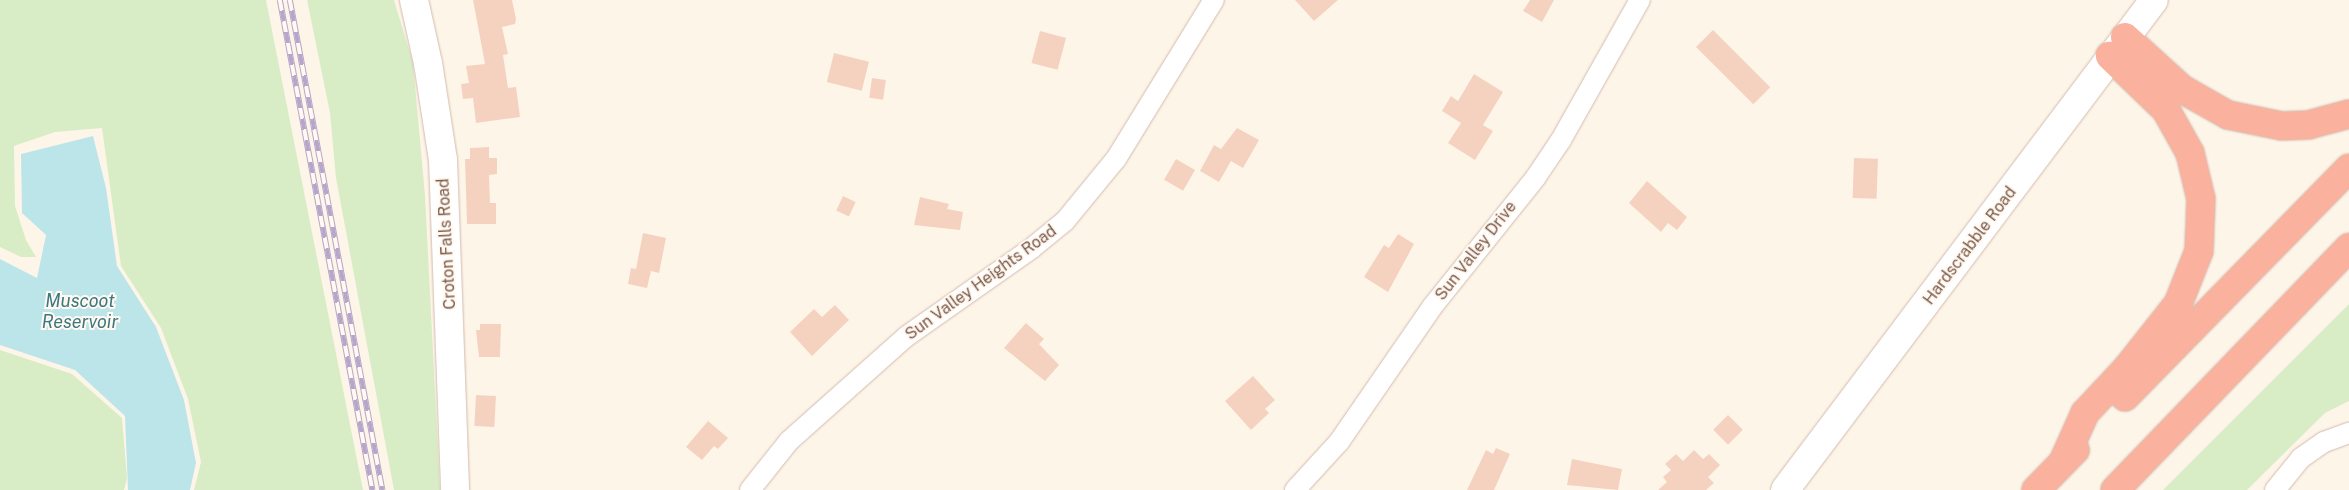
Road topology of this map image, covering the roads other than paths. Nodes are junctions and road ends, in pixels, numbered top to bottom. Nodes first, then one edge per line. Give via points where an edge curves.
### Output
1 (414, 0) edge
2 (1214, 0) edge
3 (1640, 0) edge
4 (2154, 0) edge
5 (2118, 47) junction
6 (2349, 114) edge
7 (2349, 168) edge
8 (2349, 248) edge
9 (2349, 433) edge
10 (2063, 462) junction
11 (455, 490) edge
12 (750, 490) edge
13 (1295, 490) edge
14 (1785, 490) edge
15 (2036, 490) edge
16 (2115, 490) edge
17 (2275, 490) edge

1 - 11 main road, Croton Falls Road via 428,63 443,160
2 - 12 street, Sun Valley Heights Road via 1116,159 1070,215 1032,248 907,336 788,441
3 - 13 street, Sun Valley Drive via 1561,140 1536,177 1448,286 1339,442
4 - 5 main road, Hardscrabble Road
5 - 6 highway via 2228,116 2282,126 2308,125
5 - 10 highway via 2166,110 2190,153 2201,199 2199,251 2178,304 2085,413
5 - 14 main road, Hardscrabble Road
7 - 10 highway
8 - 16 highway
9 - 17 street via 2324,442 2301,458
10 - 15 highway

